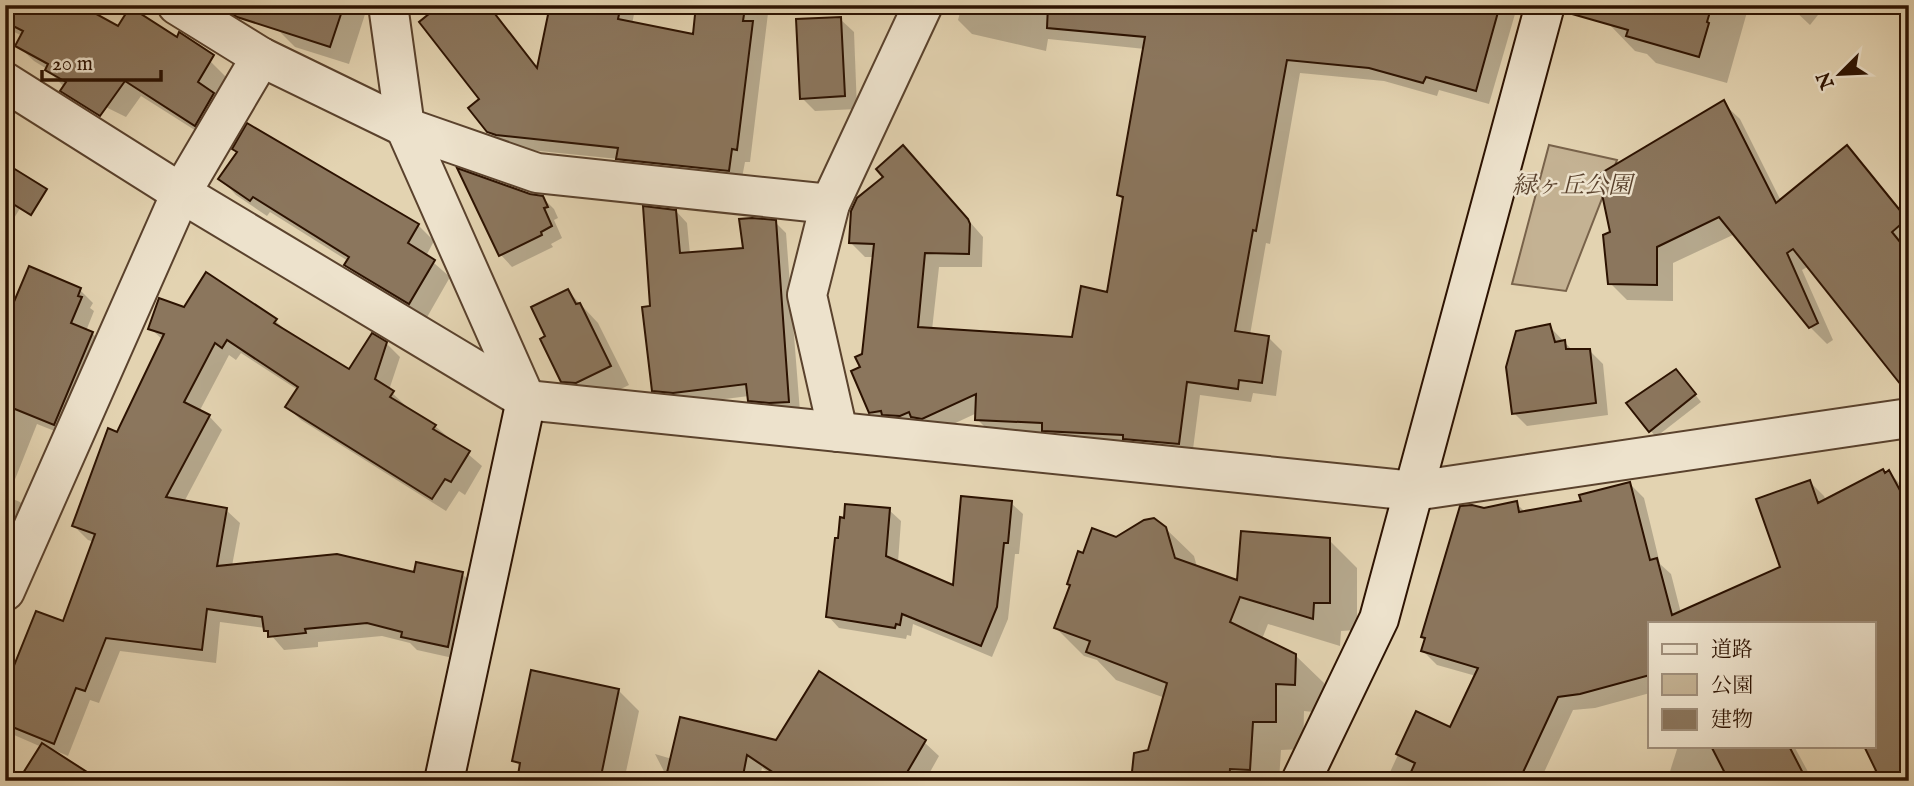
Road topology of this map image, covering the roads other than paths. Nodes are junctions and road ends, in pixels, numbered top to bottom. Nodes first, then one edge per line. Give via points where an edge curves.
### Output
1 (177, 5) edge
2 (388, 5) edge
3 (1545, 5) edge
4 (916, 6) edge
5 (261, 57) junction
6 (5, 82) edge
7 (405, 127) junction
8 (181, 193) junction
9 (830, 204) junction
10 (526, 400) junction
11 (1909, 418) edge
12 (838, 432) junction
13 (1414, 491) junction
14 (5, 591) edge
15 (444, 781) edge
16 (1301, 781) edge

1 - 5 street
2 - 7 street
3 - 13 street
4 - 9 street
5 - 7 street
5 - 8 street
6 - 8 street
7 - 9 street via 537,173
7 - 10 street
8 - 10 street
8 - 14 street
9 - 12 street via 807,295
10 - 12 street
10 - 15 street
11 - 13 street
12 - 13 street
13 - 16 street via 1379,619

